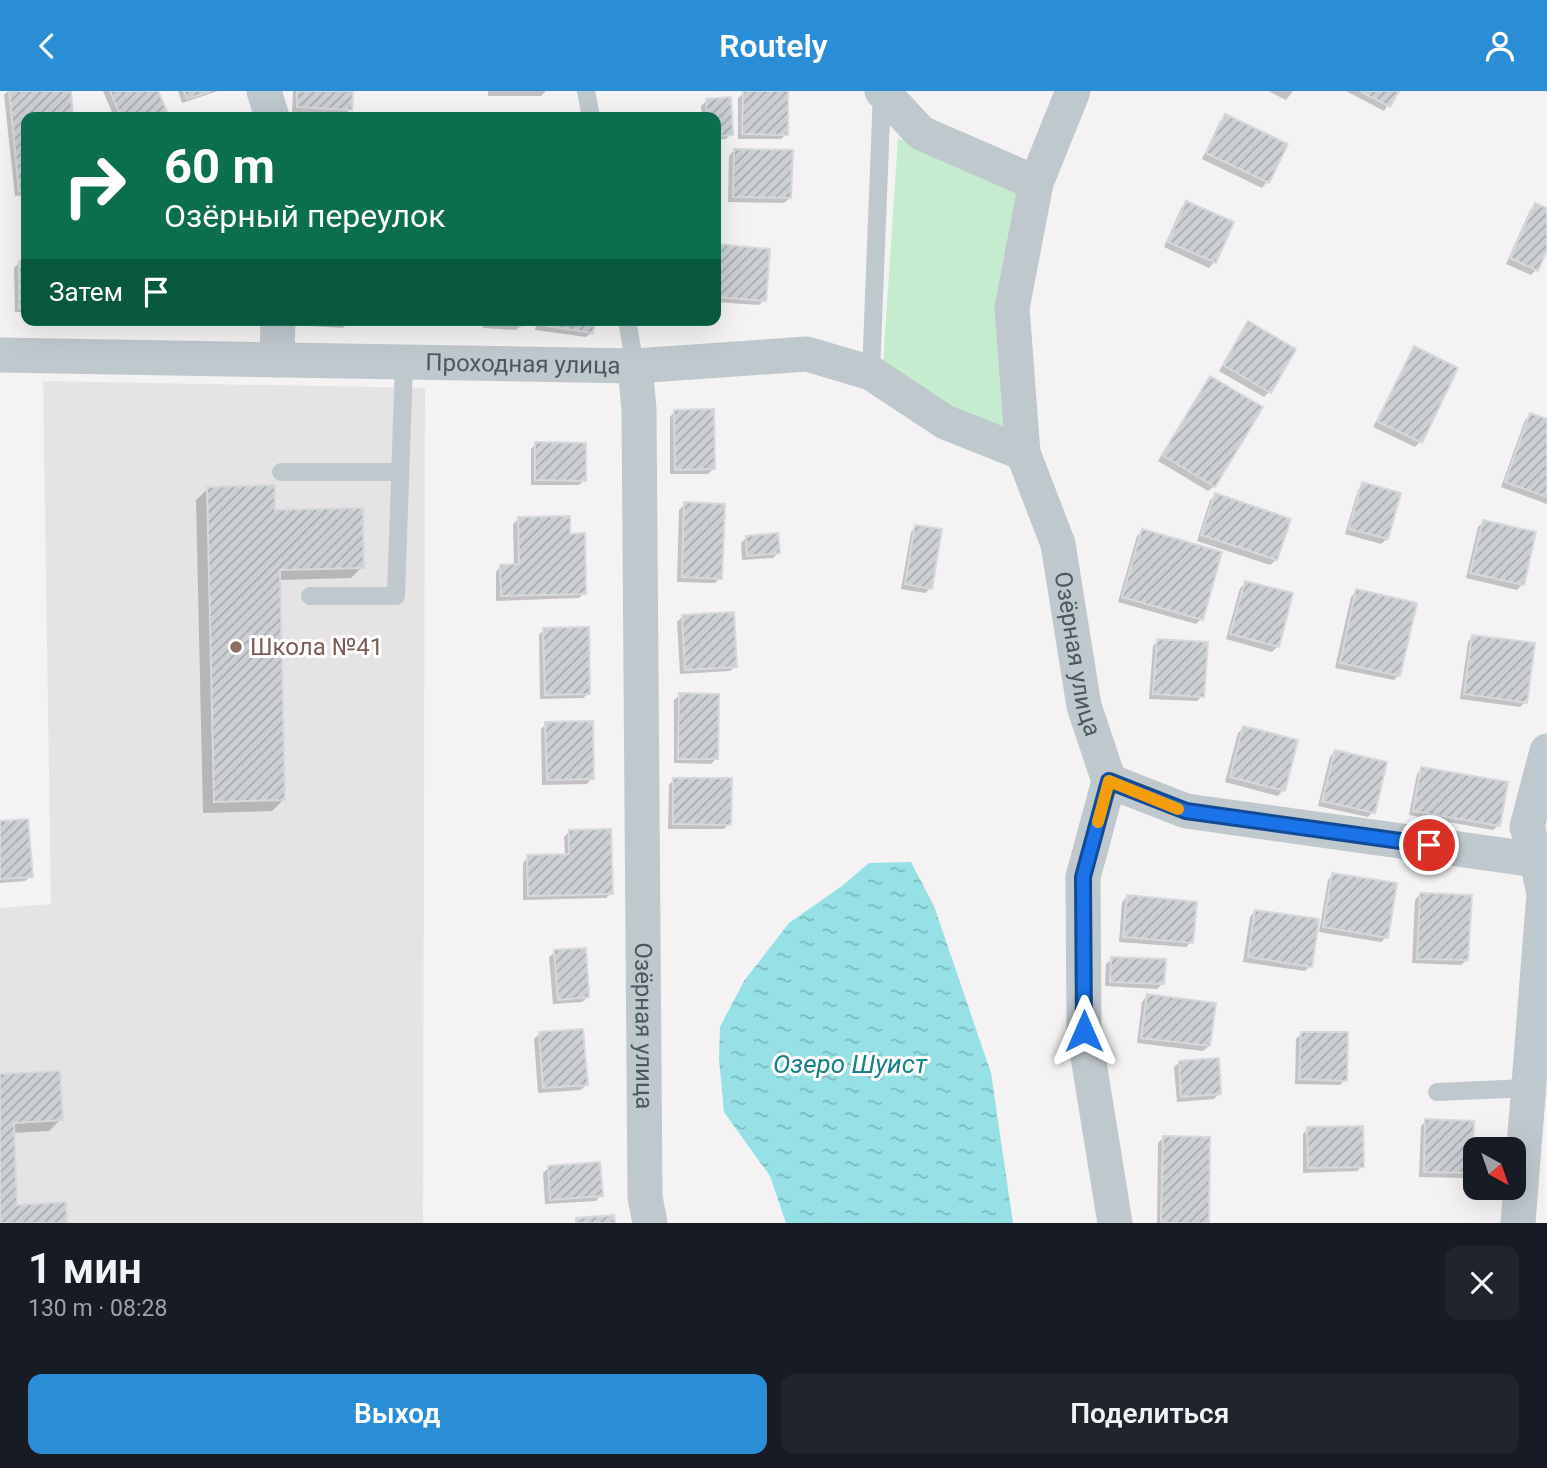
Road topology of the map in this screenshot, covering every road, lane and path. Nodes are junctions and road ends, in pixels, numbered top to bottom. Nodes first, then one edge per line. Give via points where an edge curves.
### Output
1 (264, 91) edge
2 (586, 91) edge
3 (1073, 91) edge
4 (882, 92) edge
5 (270, 112) edge
6 (590, 112) edge
7 (1036, 183) junction
8 (278, 326) edge
9 (628, 326) edge
10 (0, 355) edge
11 (277, 360) junction
12 (404, 363) junction
13 (635, 366) junction
14 (871, 373) junction
15 (1023, 453) junction
16 (400, 472) junction
17 (281, 473) dead end
18 (310, 596) dead end
19 (1547, 751) edge
20 (1109, 781) junction
21 (1542, 864) edge
22 (1529, 1088) junction
23 (1437, 1092) dead end
24 (650, 1223) edge
25 (1115, 1223) edge
26 (1518, 1223) edge

1 - 5 street
2 - 6 lane
3 - 7 street, Озёрная улица
4 - 7 street via 921,133
4 - 14 lane
7 - 15 street, Озёрная улица via 1013,308
8 - 11 street
9 - 13 lane
10 - 11 street, Проходная улица
11 - 12 street, Проходная улица
12 - 13 street, Проходная улица
12 - 16 lane
13 - 14 street, Проходная улица via 807,354
13 - 24 street, Озёрная улица via 645,1197
14 - 15 street, Проходная улица via 944,422
15 - 20 street, Озёрная улица via 1058,544 1084,706
16 - 17 lane
16 - 18 lane via 396,596
19 - 21 street via 1527,827
20 - 21 street via 1186,811
20 - 25 street via 1083,877 1084,1019
21 - 22 street via 1544,894
22 - 23 lane
22 - 26 street

